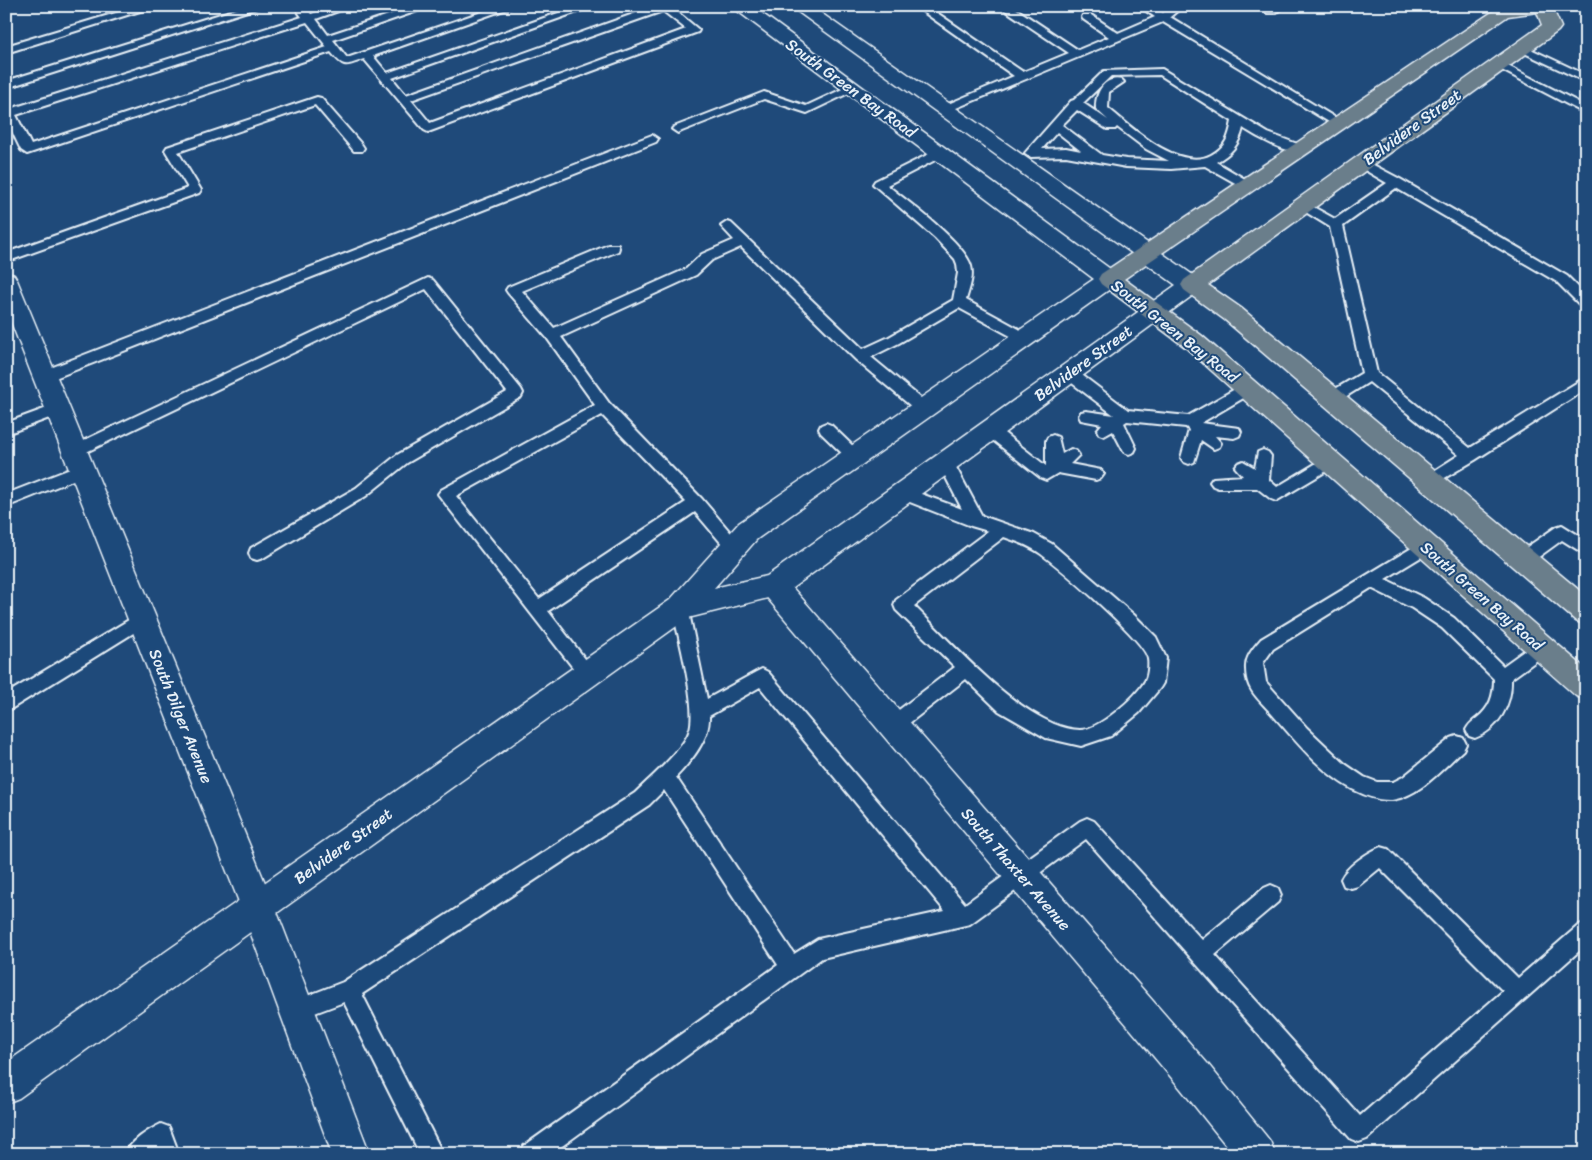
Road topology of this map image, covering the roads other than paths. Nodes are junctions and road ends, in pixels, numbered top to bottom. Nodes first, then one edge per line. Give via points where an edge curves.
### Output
1 (151, 6) edge
2 (258, 6) edge
3 (299, 6) edge
4 (347, 6) edge
5 (428, 6) edge
6 (510, 6) edge
7 (589, 6) edge
8 (740, 6) edge
9 (799, 6) edge
10 (920, 6) edge
11 (1004, 6) edge
12 (1144, 6) edge
13 (1178, 6) edge
14 (663, 7) edge
15 (1545, 7) edge
16 (309, 18) junction
17 (1087, 18) dead end
18 (1163, 18) junction
19 (1117, 37) junction
20 (330, 44) junction
21 (1522, 48) junction
22 (6, 50) edge
23 (1077, 54) junction
24 (366, 55) junction
25 (1500, 65) junction
26 (1586, 65) edge
27 (1573, 73) junction
28 (385, 77) junction
29 (1023, 77) junction
30 (1586, 79) edge
31 (6, 85) edge
32 (1187, 87) junction
33 (851, 88) junction
34 (404, 99) junction
35 (1075, 103) junction
36 (945, 109) junction
37 (8, 110) edge
38 (1586, 111) edge
39 (1238, 121) junction
40 (1338, 123) junction
41 (1055, 125) junction
42 (678, 129) dead end
43 (652, 139) dead end
44 (358, 148) dead end
45 (1299, 149) junction
46 (939, 153) junction
47 (1024, 157) junction
48 (1098, 158) junction
49 (1207, 162) junction
50 (1184, 163) junction
51 (1362, 163) junction
52 (1164, 164) junction
53 (1396, 182) junction
54 (1246, 185) junction
55 (1302, 206) junction
56 (1336, 225) junction
57 (727, 226) dead end
58 (742, 241) junction
59 (613, 248) dead end
60 (1147, 252) junction
61 (6, 258) edge
62 (1109, 278) junction
63 (6, 280) edge
64 (1192, 285) junction
65 (959, 302) junction
66 (1586, 303) edge
67 (1154, 312) junction
68 (552, 334) junction
69 (1023, 337) junction
70 (861, 356) junction
71 (1069, 373) junction
72 (1370, 375) junction
73 (45, 376) junction
74 (1586, 382) edge
75 (1247, 389) junction
76 (1332, 398) junction
77 (604, 407) junction
78 (923, 408) junction
79 (58, 410) junction
80 (1086, 416) dead end
81 (1115, 422) junction
82 (1193, 425) junction
83 (6, 429) edge
84 (826, 429) dead end
85 (990, 430) junction
86 (1234, 432) dead end
87 (1053, 441) dead end
88 (1214, 443) dead end
89 (1129, 448) dead end
90 (1071, 455) dead end
91 (854, 456) junction
92 (1263, 456) dead end
93 (1470, 456) junction
94 (1190, 458) dead end
95 (79, 460) junction
96 (946, 462) junction
97 (1330, 462) junction
98 (1055, 467) junction
99 (1244, 467) dead end
100 (1096, 474) dead end
101 (1430, 480) junction
102 (1218, 482) dead end
103 (1261, 482) junction
104 (902, 493) junction
105 (6, 501) edge
106 (697, 503) junction
107 (977, 522) junction
108 (1002, 530) junction
109 (734, 546) junction
110 (1425, 546) junction
111 (1586, 550) edge
112 (257, 553) dead end
113 (1523, 559) junction
114 (1370, 580) junction
115 (774, 586) junction
116 (680, 608) junction
117 (537, 609) junction
118 (1586, 613) edge
119 (142, 619) junction
120 (1541, 648) junction
121 (967, 668) junction
122 (587, 673) junction
123 (1502, 676) junction
124 (1586, 687) edge
125 (6, 704) edge
126 (699, 712) junction
127 (893, 724) junction
128 (1475, 730) dead end
129 (1457, 744) dead end
130 (665, 776) junction
131 (1021, 874) junction
132 (1351, 880) dead end
133 (1271, 895) dead end
134 (258, 908) junction
135 (963, 918) junction
136 (1586, 932) edge
137 (1201, 954) junction
138 (792, 968) junction
139 (349, 990) junction
140 (1518, 992) junction
141 (296, 1010) junction
142 (6, 1085) edge
143 (136, 1154) edge
144 (168, 1154) edge
145 (351, 1154) edge
146 (432, 1154) edge
147 (532, 1154) edge
148 (1257, 1154) edge

1 - 22 lane
2 - 31 lane
3 - 16 lane
4 - 16 lane
5 - 20 lane
6 - 24 lane
7 - 28 lane
8 - 33 main road, South Green Bay Road
9 - 36 main road
10 - 29 lane
11 - 23 lane
12 - 18 lane
13 - 18 lane
14 - 34 lane
14 - 34 lane via 694,30 428,128
15 - 21 main road, Belvidere Street via 1552,27
15 - 40 main road, Belvidere Street via 1503,11
16 - 20 lane
16 - 37 lane
17 - 19 lane
18 - 19 lane
18 - 40 lane
19 - 23 lane
20 - 24 lane via 345,62
20 - 37 lane via 27,150
21 - 25 main road, Belvidere Street
21 - 27 lane
23 - 29 lane
24 - 28 lane
25 - 38 lane
25 - 51 main road, Belvidere Street
26 - 27 lane
27 - 30 lane
28 - 34 lane
29 - 36 lane
32 - 35 lane via 1162,72 1108,73
32 - 39 lane
32 - 50 lane via 1129,79 1114,83 1100,97 1102,109 1117,122
33 - 42 lane via 807,110 764,95
33 - 46 main road, South Green Bay Road
35 - 41 lane
35 - 52 lane
36 - 47 main road
39 - 45 lane via 1264,136
39 - 49 lane via 1235,141 1224,153
40 - 45 main road, Belvidere Street
41 - 47 lane via 1048,136
41 - 48 lane
43 - 73 lane
44 - 61 lane via 317,100 171,150 195,190
45 - 54 main road, Belvidere Street
46 - 62 main road, South Green Bay Road
46 - 65 lane via 879,184 963,261 965,272
47 - 48 lane via 1066,152
47 - 60 main road
48 - 52 lane
49 - 50 lane
49 - 54 lane
50 - 52 lane
51 - 53 lane
51 - 55 main road, Belvidere Street
53 - 56 lane
53 - 66 lane via 1562,279
54 - 60 main road, Belvidere Street
55 - 56 lane
55 - 64 main road, Belvidere Street
56 - 72 lane
57 - 58 lane
58 - 68 lane via 707,257 691,272
58 - 70 lane
59 - 68 lane via 513,290
60 - 62 main road, Belvidere Street
60 - 64 main road
62 - 67 main road, South Green Bay Road
62 - 69 main road, Belvidere Street
63 - 73 main road, South Dilger Avenue
64 - 67 main road, Belvidere Street
64 - 76 main road via 1233,314
65 - 69 lane
65 - 70 lane
67 - 71 main road, Belvidere Street
67 - 75 main road, South Green Bay Road via 1193,341
68 - 77 lane
69 - 78 main road, Belvidere Street
70 - 78 lane
71 - 81 lane
71 - 85 main road, Belvidere Street
72 - 76 lane
72 - 93 lane
73 - 79 main road, South Dilger Avenue
74 - 93 lane
75 - 82 lane
75 - 97 main road, South Green Bay Road
76 - 101 main road
77 - 106 lane
77 - 117 lane via 446,494
78 - 91 main road, Belvidere Street
79 - 83 lane
79 - 95 main road, South Dilger Avenue
80 - 81 lane
81 - 82 lane
81 - 89 lane
82 - 86 lane
82 - 88 lane
82 - 94 lane
84 - 91 lane
85 - 96 main road, Belvidere Street
85 - 98 lane via 1046,474
87 - 98 lane
90 - 98 lane
91 - 109 main road, Belvidere Street via 748,531
92 - 103 lane
93 - 101 lane
95 - 105 lane
95 - 112 lane via 428,283 516,393 402,460 361,492
95 - 119 main road, South Dilger Avenue
96 - 104 main road, Belvidere Street
96 - 107 lane
97 - 103 lane via 1276,495
97 - 110 main road, South Green Bay Road
98 - 100 lane
99 - 103 lane
101 - 113 main road
102 - 103 lane
104 - 107 lane
104 - 115 main road, Belvidere Street
106 - 109 lane
106 - 117 lane
107 - 108 lane
108 - 121 lane via 902,605
108 - 121 lane via 1046,549 1150,642 1157,658 1154,683 1133,707 1105,730 1081,738 1052,732 1005,706
109 - 116 main road, Belvidere Street
110 - 114 lane
110 - 120 main road, South Green Bay Road
111 - 113 lane via 1562,531
113 - 118 main road
114 - 123 lane via 1418,603 1448,623
114 - 129 lane via 1267,644 1255,658 1258,686 1324,758 1354,781 1378,792 1394,791 1411,783
115 - 116 main road, Belvidere Street
115 - 127 main road, South Thaxter Avenue
116 - 122 main road, Belvidere Street
116 - 126 lane
117 - 122 lane
119 - 125 lane
119 - 134 main road, South Dilger Avenue
120 - 123 lane
120 - 124 main road, South Green Bay Road
121 - 127 lane
122 - 134 main road, Belvidere Street
123 - 128 lane via 1504,688 1498,707 1491,719
126 - 130 lane via 699,729 677,764
126 - 135 lane via 762,677
127 - 131 main road, South Thaxter Avenue
130 - 138 lane
130 - 139 lane via 642,798
131 - 135 lane
131 - 137 lane via 1087,827
131 - 148 main road, South Thaxter Avenue
132 - 140 lane via 1381,856
133 - 137 lane
134 - 141 main road, South Dilger Avenue
134 - 142 main road, Belvidere Street
135 - 138 lane via 818,949
136 - 140 lane
137 - 140 lane via 1360,1131
138 - 147 lane
139 - 141 lane
139 - 146 lane
141 - 145 main road, South Dilger Avenue
143 - 144 lane via 161,1135

